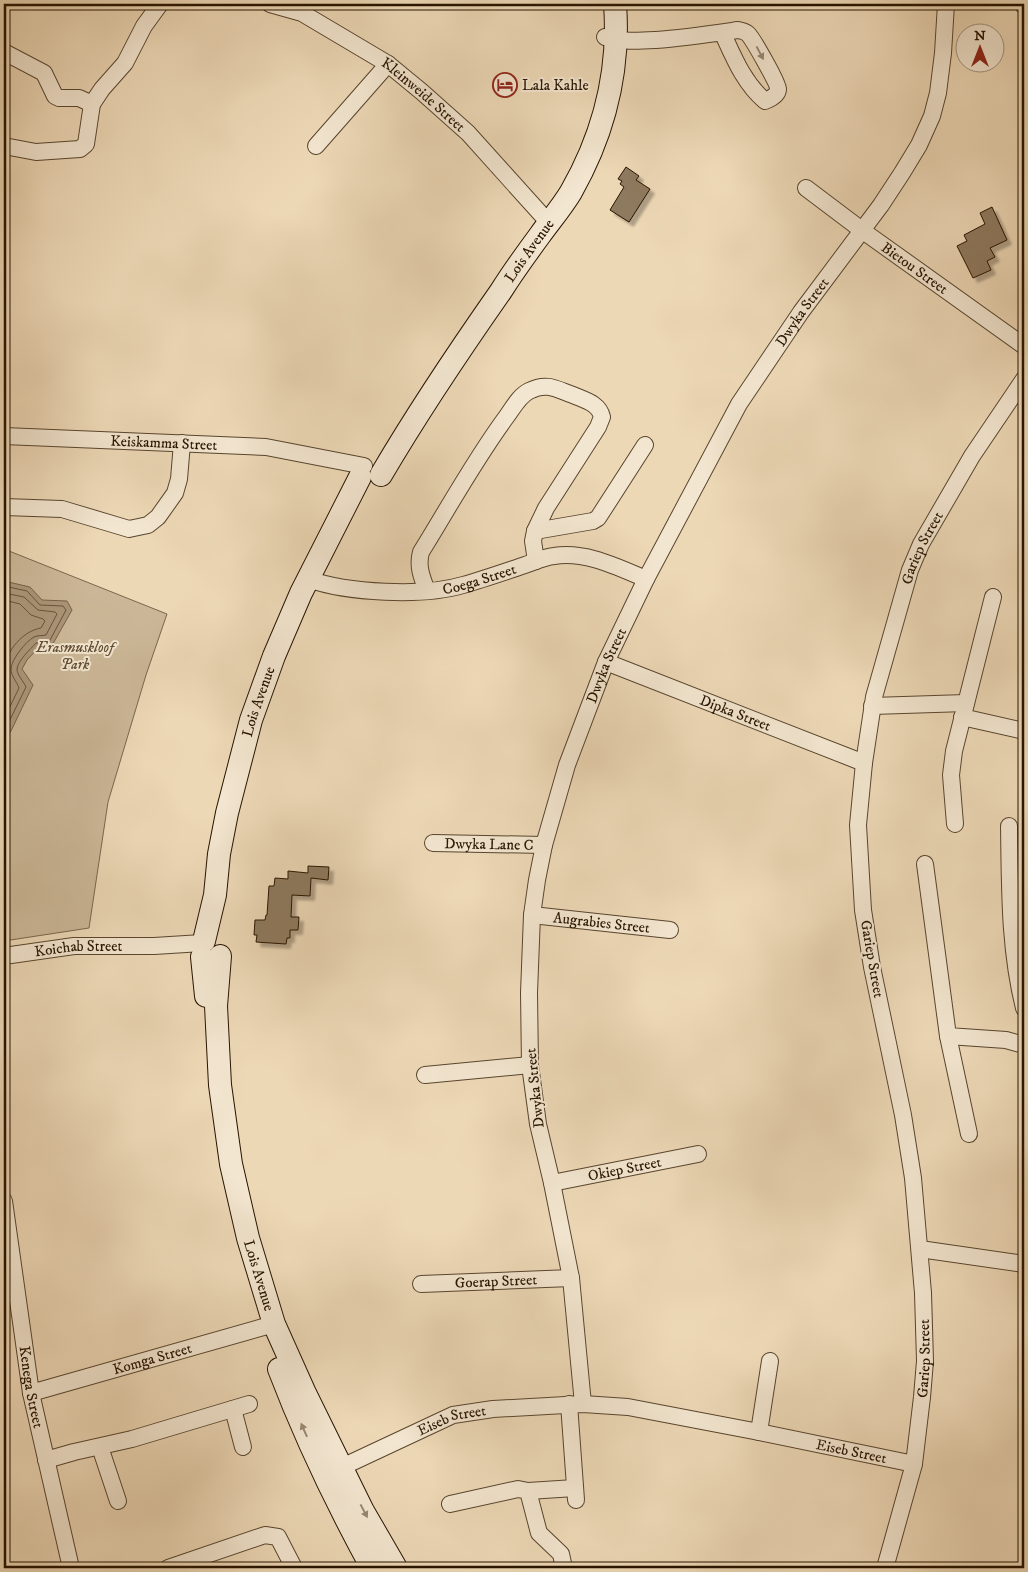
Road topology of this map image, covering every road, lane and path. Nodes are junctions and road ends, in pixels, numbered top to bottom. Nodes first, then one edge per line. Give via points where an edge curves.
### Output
1 (160, 4) edge
2 (270, 4) edge
3 (604, 4) edge
4 (616, 4) edge
5 (946, 4) edge
6 (308, 8) edge
7 (723, 34) dead end
8 (611, 38) junction
9 (4, 52) edge
10 (388, 64) junction
11 (92, 104) junction
12 (4, 146) edge
13 (316, 146) dead end
14 (806, 188) dead end
15 (545, 218) junction
16 (863, 231) junction
17 (1024, 346) edge
18 (1024, 379) edge
19 (4, 436) edge
20 (182, 442) junction
21 (645, 445) dead end
22 (369, 473) junction
23 (4, 507) edge
24 (535, 531) junction
25 (536, 561) junction
26 (646, 579) junction
27 (313, 581) junction
28 (427, 591) junction
29 (993, 597) dead end
30 (606, 662) junction
31 (872, 706) junction
32 (964, 710) junction
33 (1024, 731) edge
34 (864, 763) junction
35 (955, 824) dead end
36 (1009, 826) dead end
37 (433, 843) dead end
38 (544, 845) junction
39 (925, 864) dead end
40 (532, 915) junction
41 (670, 930) dead end
42 (208, 949) junction
43 (4, 956) edge
44 (1024, 1008) edge
45 (948, 1036) junction
46 (1024, 1046) edge
47 (530, 1065) junction
48 (425, 1075) dead end
49 (969, 1134) dead end
50 (698, 1154) dead end
51 (552, 1183) junction
52 (4, 1201) edge
53 (920, 1249) junction
54 (1024, 1264) edge
55 (571, 1278) junction
56 (421, 1284) dead end
57 (268, 1325) junction
58 (770, 1361) dead end
59 (31, 1394) junction
60 (249, 1404) dead end
61 (576, 1404) junction
62 (233, 1409) junction
63 (759, 1432) junction
64 (100, 1447) junction
65 (244, 1447) dead end
66 (46, 1460) junction
67 (319, 1463) junction
68 (914, 1464) junction
69 (342, 1467) junction
70 (331, 1490) junction
71 (528, 1491) junction
72 (118, 1501) dead end
73 (450, 1504) dead end
74 (71, 1568) edge
75 (168, 1568) edge
76 (294, 1568) edge
77 (372, 1568) edge
78 (396, 1568) edge
79 (564, 1568) edge
80 (885, 1568) edge

1 - 11 street via 144,26 125,63
2 - 6 street, Kleinweide Street
3 - 8 street, Lois Avenue
4 - 8 street, Lois Avenue
5 - 16 street, Dwyka Street via 938,94 932,116 919,145
6 - 10 street, Kleinweide Street
7 - 8 street via 678,39
8 - 15 street, Lois Avenue via 615,62 610,93 591,153 570,194
9 - 11 street via 44,73 55,96 79,98
10 - 13 street
10 - 15 street, Kleinweide Street via 468,133
11 - 12 street via 86,144 80,149 36,152
14 - 16 street, Bietou Street
15 - 22 street, Lois Avenue via 469,338
16 - 17 street, Bietou Street
16 - 26 street, Dwyka Street via 801,312 739,404
18 - 31 street, Gariep Street via 972,456 921,544 892,629
19 - 20 street, Keiskamma Street
20 - 22 street, Keiskamma Street via 266,447 323,457 333,464
20 - 23 street via 175,493 148,525 129,529 62,509
21 - 24 street via 598,518
22 - 27 street, Lois Avenue via 369,492
24 - 25 street
24 - 28 street via 602,416 590,402 549,386 528,391 522,396 495,432 421,552 419,567
25 - 26 street, Coega Street via 554,556 588,557
25 - 28 street, Coega Street via 461,586
26 - 30 street, Dwyka Street
27 - 28 street, Coega Street via 355,589
27 - 42 street, Lois Avenue via 264,713 244,780
29 - 32 street
30 - 34 street, Dipka Street
30 - 38 street, Dwyka Street via 567,765
31 - 32 street
31 - 34 street, Gariep Street
32 - 33 street
32 - 35 street via 951,774
34 - 53 street, Gariep Street via 858,825 863,910 903,1115
36 - 44 street via 1013,954
37 - 38 street, Dwyka Lane C
38 - 40 street, Dwyka Street
39 - 45 street
40 - 41 street, Augrabies Street
40 - 47 street, Dwyka Street
42 - 43 street, Koichab Street via 74,946
42 - 57 street, Lois Avenue via 216,1006 225,1130
45 - 46 street via 1006,1040
45 - 49 street
47 - 48 street
47 - 51 street, Dwyka Street via 538,1124
50 - 51 street, Okiep Street
51 - 55 street, Dwyka Street
52 - 59 street, Kenega Street
53 - 54 street
53 - 68 street, Gariep Street via 925,1361
55 - 56 street, Goerap Street
55 - 61 street, Dwyka Street
57 - 59 street, Komga Street
67 -> 57 street, Lois Avenue via 289,1395
57 - 69 street, Lois Avenue
58 - 63 street
59 - 66 street, Kenega Street
60 - 62 street
61 - 63 street, Eiseb Street via 628,1407
61 - 69 street, Eiseb Street via 453,1415
61 - 71 street via 575,1494
62 - 64 street
62 - 65 street
63 - 68 street, Eiseb Street
64 - 66 street
64 - 72 street
66 - 74 street, Kenega Street
67 - 69 street
67 - 70 street, Lois Avenue
68 - 80 street, Gariep Street
69 - 70 street
69 -> 78 street, Lois Avenue
70 - 77 street, Lois Avenue
71 - 73 street via 518,1490
71 - 79 street via 539,1534 561,1554
75 - 76 street via 265,1535 278,1537

